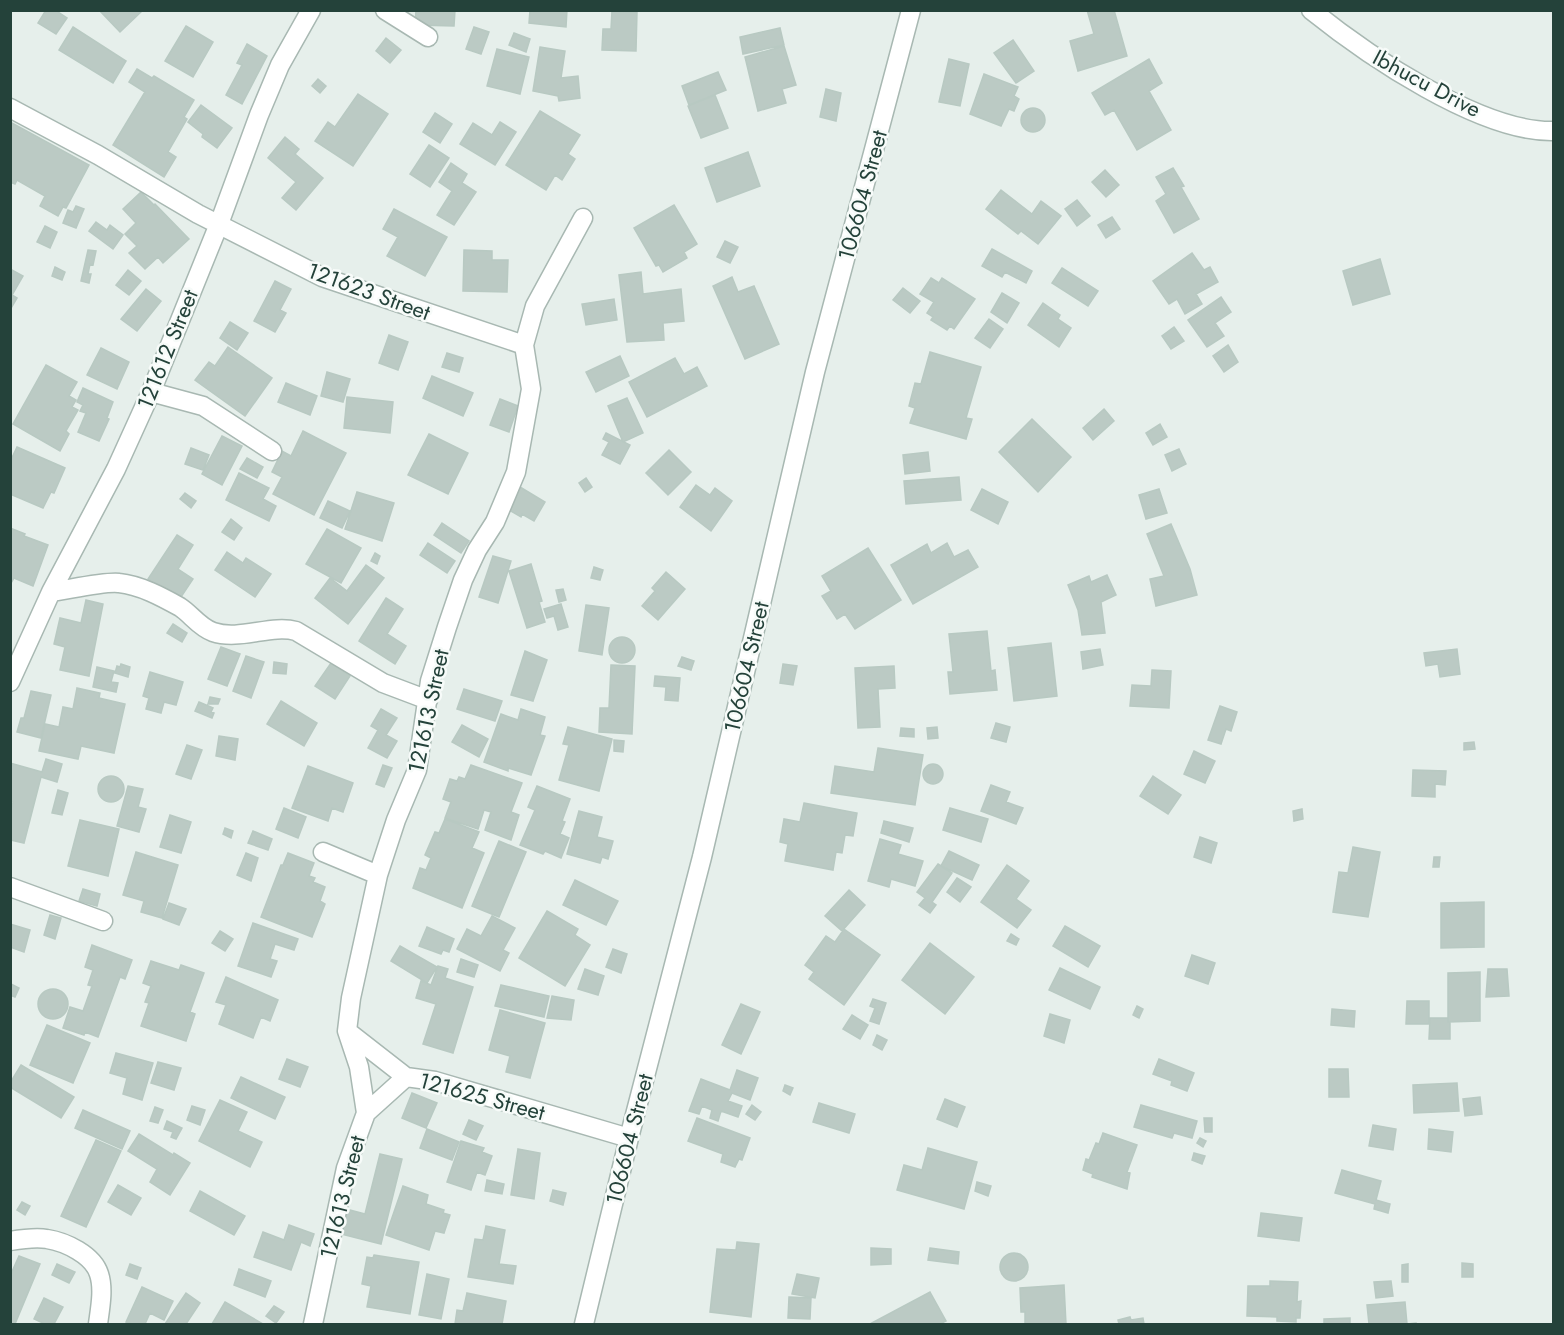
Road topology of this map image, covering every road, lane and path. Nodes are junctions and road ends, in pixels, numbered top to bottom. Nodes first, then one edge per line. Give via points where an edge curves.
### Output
1 (311, 10) edge
2 (385, 10) edge
3 (911, 10) edge
4 (1311, 10) edge
5 (428, 37) dead end
6 (10, 108) edge
7 (1554, 131) edge
8 (583, 218) dead end
9 (219, 224) junction
10 (524, 345) junction
11 (151, 392) junction
12 (272, 452) dead end
13 (51, 592) junction
14 (10, 682) edge
15 (428, 700) junction
16 (322, 852) dead end
17 (378, 875) junction
18 (10, 887) edge
19 (103, 921) dead end
20 (347, 1030) junction
21 (406, 1077) junction
22 (366, 1113) junction
23 (629, 1138) junction
24 (10, 1241) edge
25 (98, 1324) edge
26 (313, 1324) edge
27 (584, 1324) edge

1 - 9 street, 121612 Street via 280,65 258,116
2 - 5 street
3 - 23 street, 106604 Street via 815,372 702,857
4 - 7 street, Ibhucu Drive via 1391,67 1446,98 1512,125
6 - 9 street, 121623 Street
8 - 10 street, 121613 Street via 535,306
9 - 10 street, 121623 Street via 322,277
9 - 11 street, 121612 Street
10 - 15 street, 121613 Street via 531,388 516,472 495,522 463,580 430,681
11 - 12 street via 203,406
11 - 13 street, 121612 Street via 116,469
13 - 14 street, 121612 Street
13 - 15 street via 118,582 182,608 214,632 247,634 288,628 384,682
15 - 17 street, 121613 Street via 417,770
16 - 17 street
17 - 20 street, 121613 Street
18 - 19 street
20 - 21 street, 121625 Street
20 - 22 street, 121613 Street via 359,1067
21 - 22 street
21 - 23 street, 121625 Street via 435,1081
22 - 26 street, 121613 Street via 346,1168
23 - 27 street, 106604 Street
24 - 25 street via 48,1239 72,1247 94,1263 100,1275

